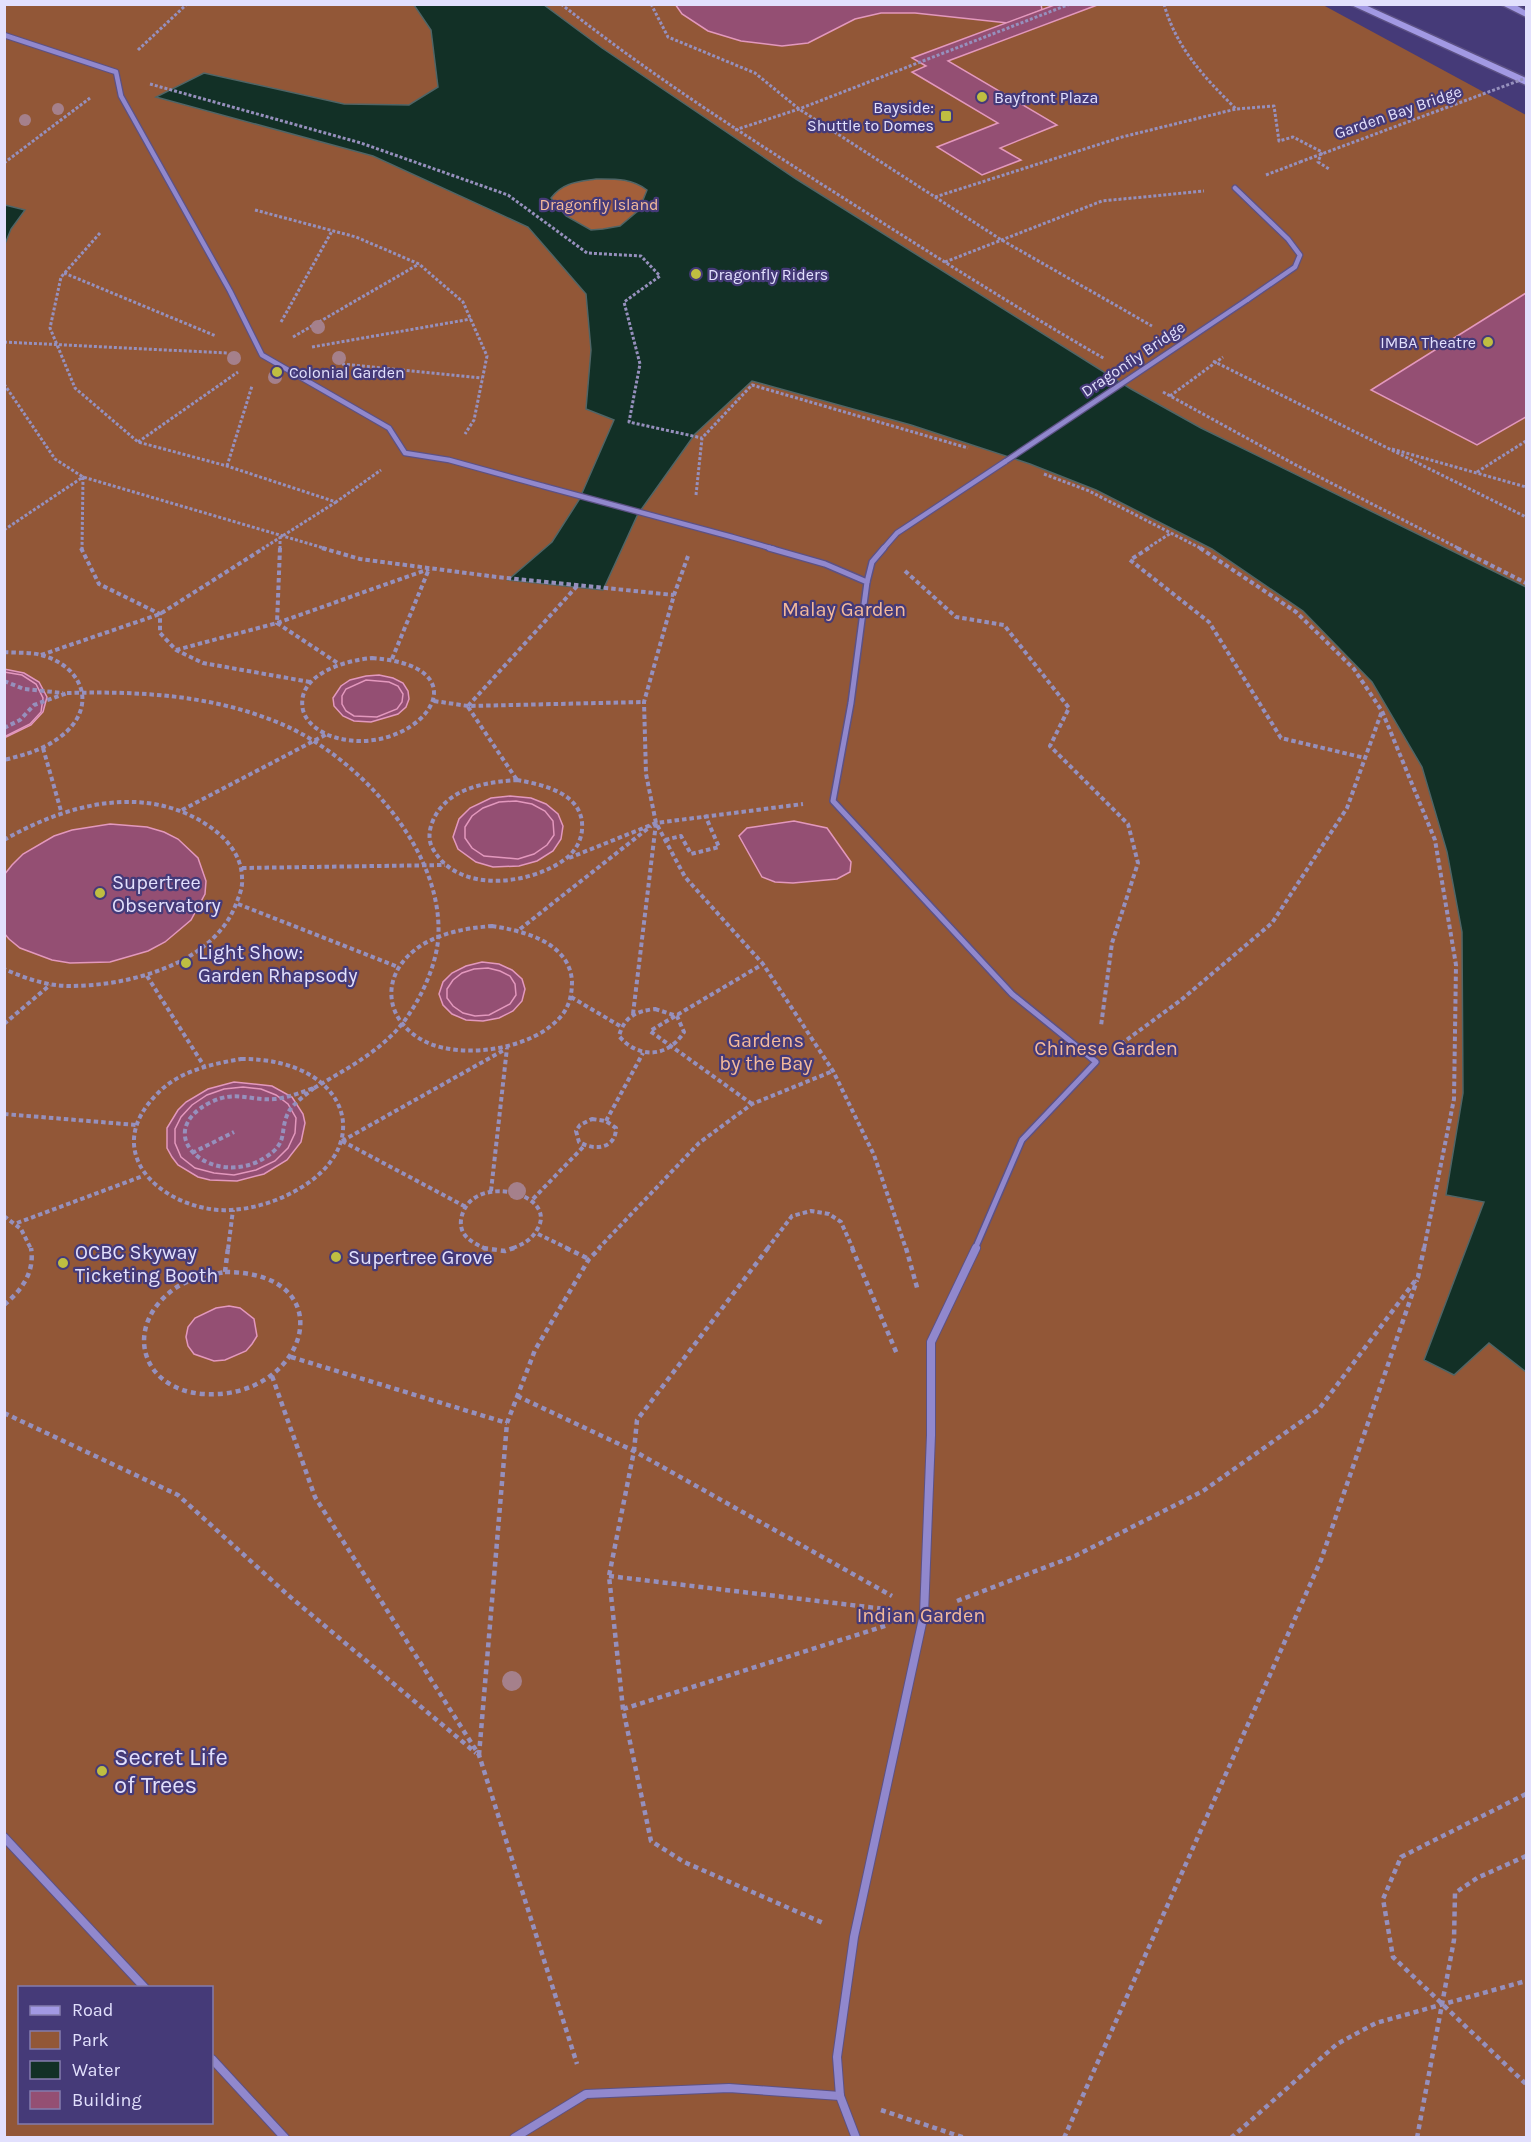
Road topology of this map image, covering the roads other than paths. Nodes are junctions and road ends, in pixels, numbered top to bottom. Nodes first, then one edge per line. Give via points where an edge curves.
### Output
1 (1354, 4) edge
2 (1505, 4) edge
3 (1527, 14) edge
4 (4, 35) edge
5 (1527, 82) edge
6 (1235, 188) road end
7 (867, 582) junction
8 (4, 1837) edge
9 (143, 1986) edge
10 (213, 2060) edge
11 (840, 2096) junction
12 (522, 2134) edge
13 (285, 2138) edge
14 (514, 2138) edge
15 (856, 2138) edge

1 - 5 main road
2 - 3 main road
4 - 7 street, bridge via 116,72 121,96 262,355 389,428 405,453 449,460 732,537 825,564
6 - 7 street, Dragonfly Bridge, bridge via 1300,255 1294,267 897,533 872,562
7 - 11 street, Dragonfly Bridge via 833,801 1012,994 1096,1062 1022,1140 931,1342 924,1614 854,1937 837,2057
8 - 9 street
10 - 13 street
11 - 12 street via 729,2088 586,2094
11 - 15 street
12 - 14 street

